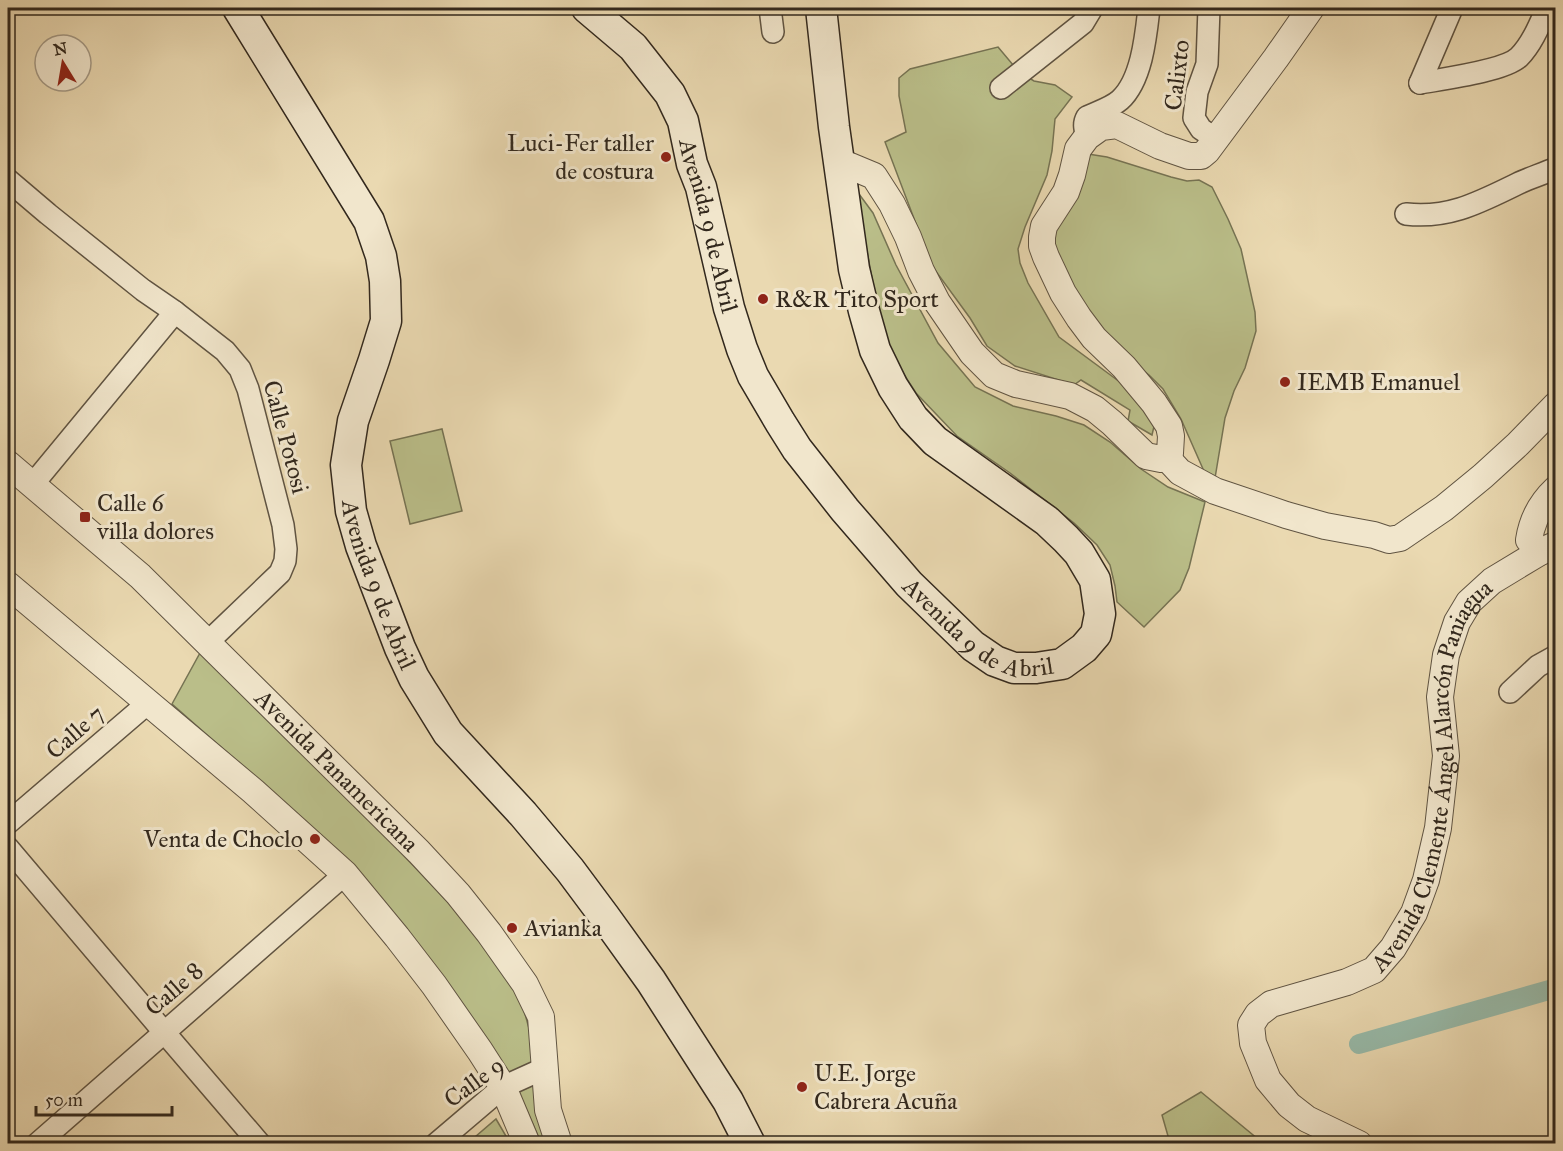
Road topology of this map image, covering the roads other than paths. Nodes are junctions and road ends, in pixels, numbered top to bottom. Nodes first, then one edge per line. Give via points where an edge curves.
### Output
1 (238, 8) edge
2 (587, 8) edge
3 (770, 8) edge
4 (821, 8) edge
5 (1092, 8) edge
6 (1149, 8) edge
7 (1209, 8) edge
8 (1311, 8) edge
9 (1452, 8) edge
10 (1547, 8) edge
11 (773, 32) dead end
12 (1001, 88) dead end
13 (1087, 137) junction
14 (1216, 139) junction
15 (839, 165) junction
16 (1556, 168) edge
17 (8, 180) edge
18 (1406, 214) dead end
19 (175, 312) junction
20 (1556, 405) edge
21 (1166, 457) junction
22 (8, 464) edge
23 (33, 484) junction
24 (1556, 489) edge
25 (1548, 549) edge
26 (8, 585) edge
27 (208, 642) junction
28 (1556, 656) edge
29 (1510, 692) dead end
30 (148, 703) junction
31 (8, 823) edge
32 (8, 848) edge
33 (345, 874) junction
34 (164, 1032) junction
35 (545, 1068) junction
36 (503, 1087) junction
37 (728, 1101) junction
38 (38, 1143) edge
39 (260, 1143) edge
40 (436, 1143) edge
41 (527, 1143) edge
42 (559, 1143) edge
43 (730, 1143) edge
44 (750, 1143) edge
45 (1359, 1143) edge

1 - 37 main road, Avenida 9 de Abril via 369,221 381,256 386,321 353,421 346,465 353,520 400,648 447,733 570,870 651,981
2 - 15 main road, Avenida 9 de Abril via 633,47 670,94 683,122 742,349 753,376 797,449 909,584 973,646 1014,668 1062,664 1096,634 1100,614 1095,580 1079,553 1047,521 935,441 913,418 893,387 875,350 864,311
3 - 11 street
4 - 15 main road, Avenida 9 de Abril
5 - 12 street via 1083,23
6 - 13 street via 1130,89 1119,101 1087,117
7 - 14 street, Calixto via 1208,64 1197,92 1194,118 1201,129
8 - 14 street
9 - 10 street via 1420,83 1512,62 1528,44
13 - 14 street via 1101,128 1117,125 1160,147 1189,156 1201,156
13 - 21 street via 1078,149 1066,192 1044,226 1042,246 1079,318 1154,403 1169,426 1172,445
15 - 21 street via 874,176 887,194 937,302 972,353 994,375 1070,396 1095,409 1146,456
16 - 18 street via 1468,207 1422,216
17 - 19 street, Calle Potosi
19 - 23 street
19 - 27 street, Calle Potosi via 225,351 240,369 283,525 286,549 280,573
20 - 21 street via 1483,476 1444,508 1394,540 1325,526 1215,491 1180,472
22 - 23 street, Avenida Panamericana
23 - 27 street, Avenida Panamericana via 140,576
24 - 25 street via 1546,498 1529,540
25 - 45 street, Avenida Clemente Ángel Alarcón Paniagua via 1492,581 1469,602 1457,622 1446,655 1440,697 1446,756 1438,828 1414,913 1393,948 1374,970 1271,1004 1251,1025 1253,1043 1268,1080 1288,1105 1307,1119
26 - 30 street
27 - 35 street, Avenida Panamericana via 420,852 489,933 525,984 542,1017
28 - 29 street via 1538,666
30 - 31 street, Calle 7
30 - 33 street
32 - 34 street
33 - 34 street, Calle 8
33 - 36 street via 398,937
34 - 38 street, Calle 8
34 - 39 street
35 - 36 street, Calle 9
35 - 42 street, Avenida Panamericana via 548,1110
36 - 40 street, Calle 9
36 - 41 street
37 - 43 main road, Avenida 9 de Abril
37 - 44 main road, Avenida 9 de Abril

